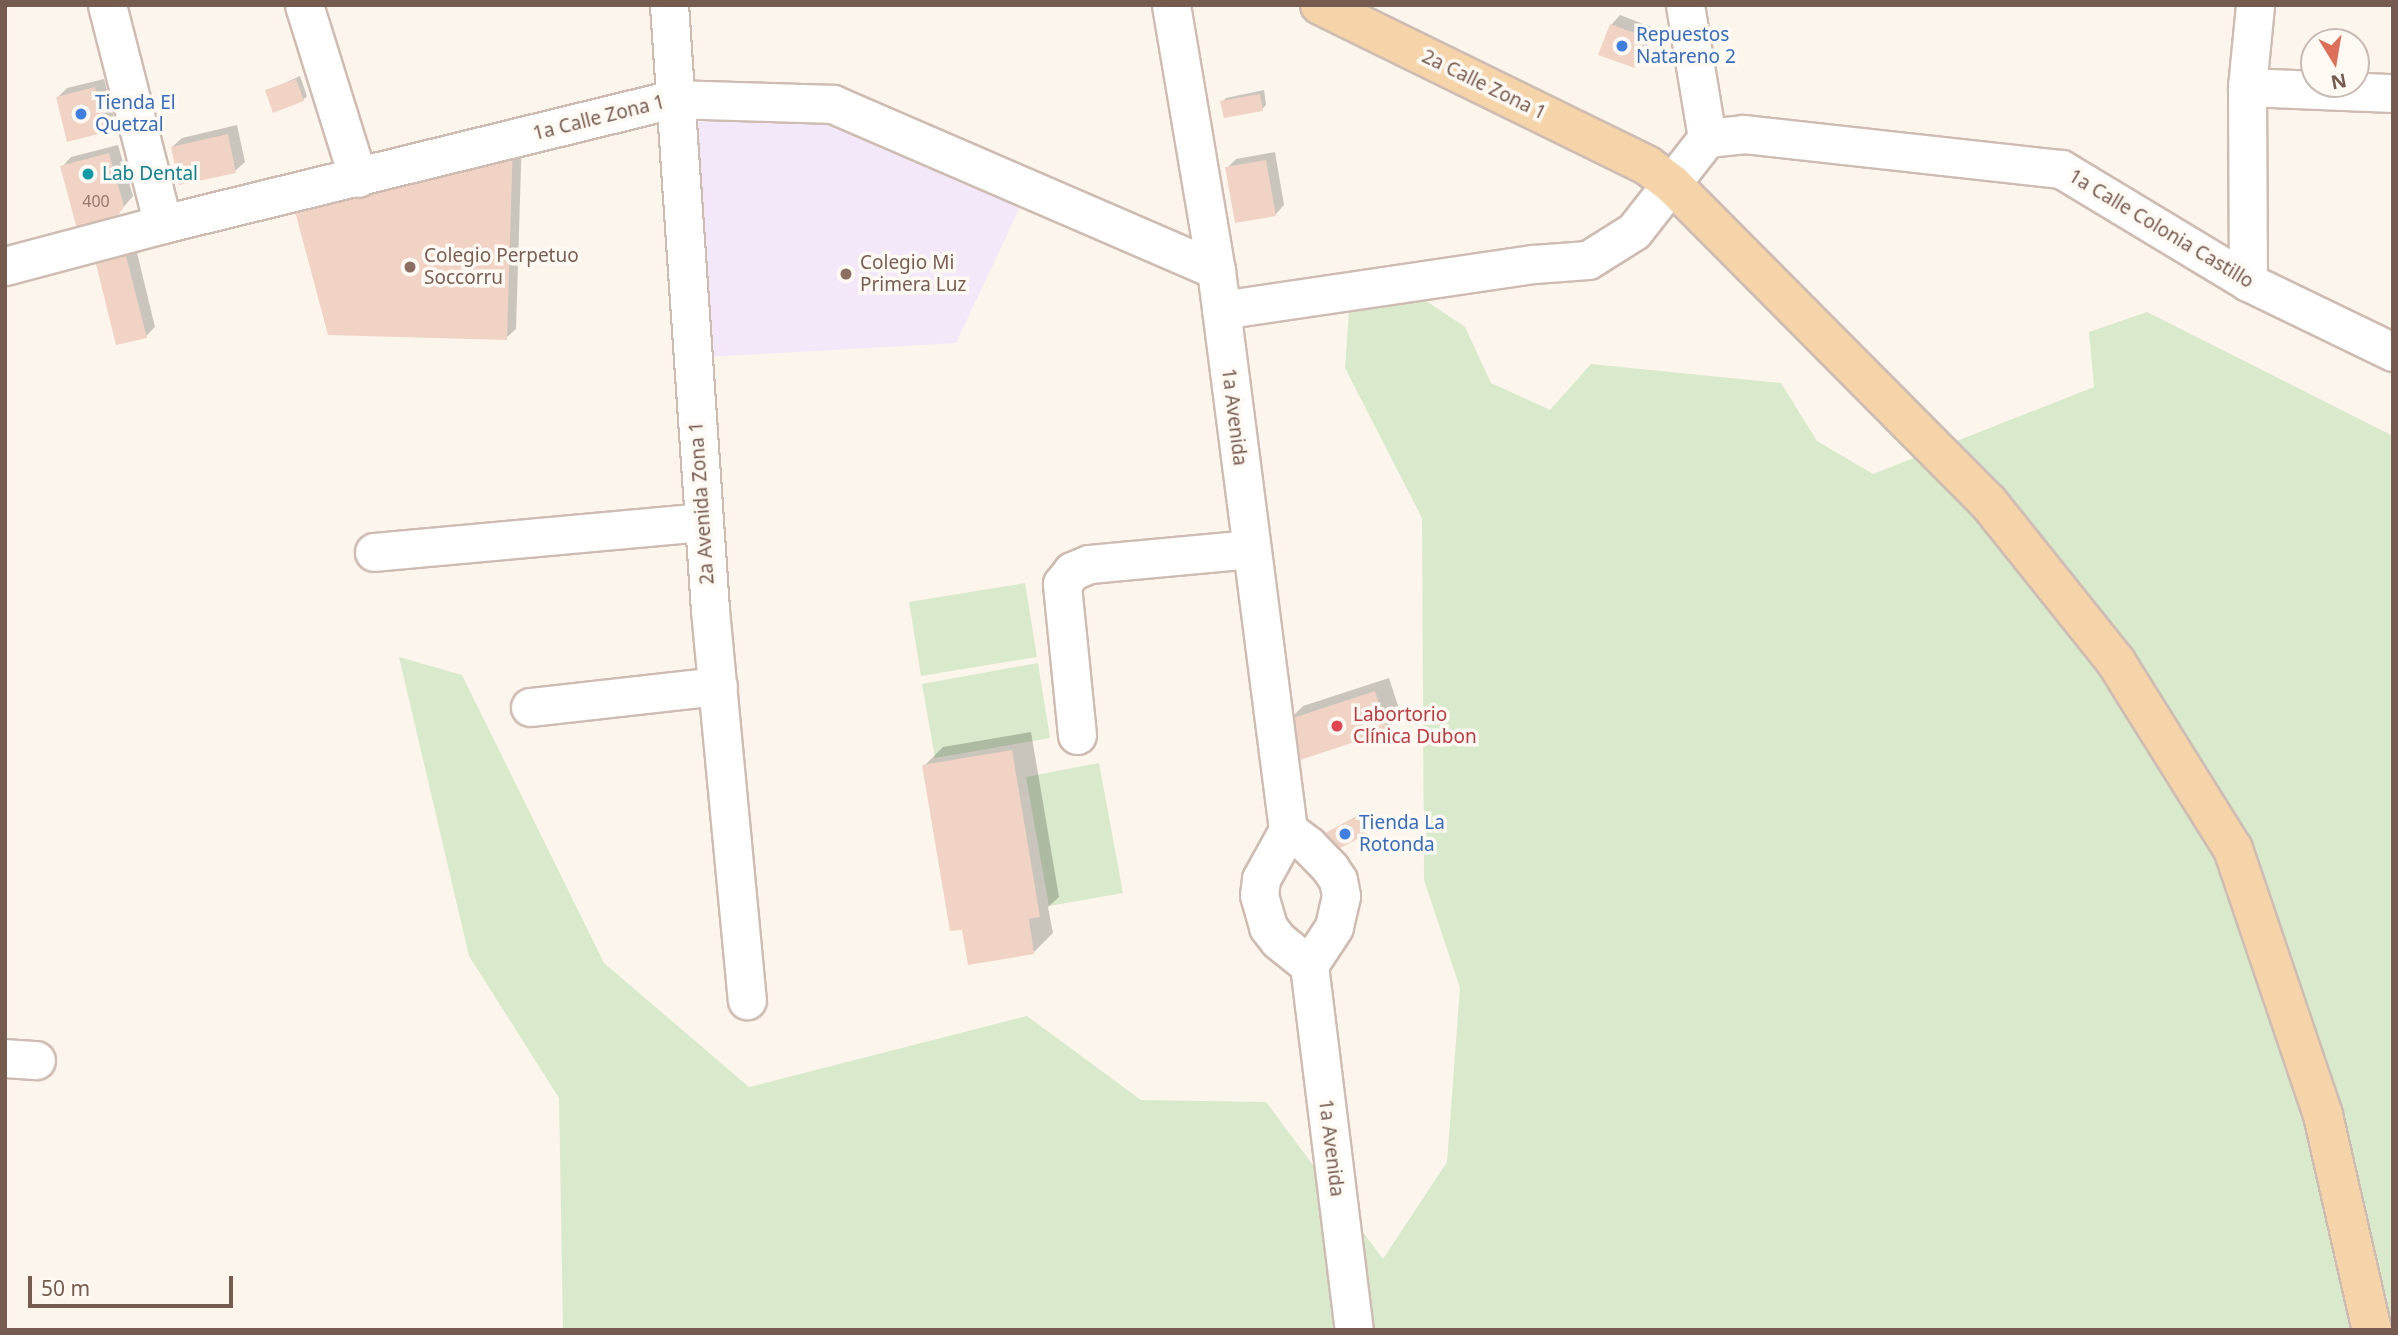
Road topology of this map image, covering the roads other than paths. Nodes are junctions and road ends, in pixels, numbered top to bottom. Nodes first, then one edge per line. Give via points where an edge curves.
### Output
1 (107, 5) edge
2 (304, 5) edge
3 (669, 5) edge
4 (1171, 5) edge
5 (1320, 5) edge
6 (1685, 5) edge
7 (2255, 5) edge
8 (2247, 87) junction
9 (2388, 95) edge
10 (673, 99) junction
11 (1707, 138) junction
12 (1660, 175) junction
13 (358, 178) junction
14 (163, 224) junction
15 (5, 266) edge
16 (1216, 270) junction
17 (2248, 282) junction
18 (1221, 310) junction
19 (2393, 352) edge
20 (704, 522) junction
21 (1251, 549) junction
22 (374, 552) dead end
23 (718, 686) junction
24 (530, 707) dead end
25 (1077, 735) dead end
26 (1284, 837) junction
27 (1309, 965) junction
28 (747, 1000) dead end
29 (1354, 1330) edge
30 (2372, 1330) edge

1 - 14 street
2 - 13 street
3 - 10 street, 2a Avenida Zona 1
4 - 16 street, 1a Avenida
5 - 12 main road, 2a Calle Zona 1
6 - 11 street
7 - 8 street
8 - 9 street
8 - 17 street
10 - 13 street, 1a Calle Zona 1
10 - 16 street, 1a Calle Zona 1 via 833,104
10 - 20 street, 2a Avenida Zona 1
11 - 12 street
11 - 17 street, 1a Calle Colonia Castillo via 1743,134 2062,169
12 - 18 street via 1634,232 1588,260
12 - 30 main road, 2a Calle Zona 1 via 1988,502 2116,662 2233,849 2323,1115
13 - 14 street, 1a Calle Zona 1
14 - 15 street, 1a Calle Zona 1
16 - 18 street, 1a Avenida
17 - 19 street, 1a Calle Colonia Castillo
18 - 21 street, 1a Avenida
20 - 22 street
20 - 23 street, 2a Avenida Zona 1
21 - 25 street via 1089,564 1072,571 1062,584
21 - 26 street, 1a Avenida
23 - 24 street
23 - 28 street, 2a Avenida Zona 1
26 - 27 street via 1261,879 1262,912 1278,940
26 - 27 street via 1308,845 1338,880 1341,896 1334,927
27 - 29 street, 1a Avenida

